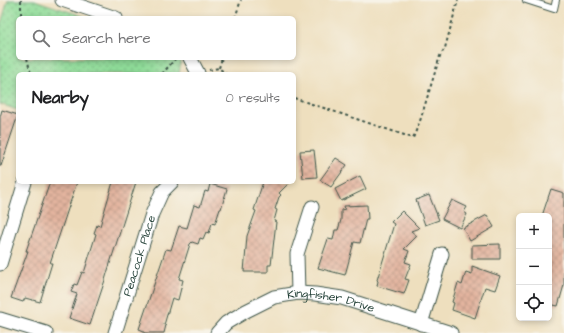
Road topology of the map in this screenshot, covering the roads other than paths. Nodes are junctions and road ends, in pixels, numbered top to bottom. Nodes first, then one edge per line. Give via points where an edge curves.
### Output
1 (62, 0) edge
2 (526, 0) edge
3 (556, 0) edge
4 (110, 16) edge
5 (191, 60) edge
6 (197, 72) edge
7 (24, 184) edge
8 (170, 184) edge
9 (312, 207) dead end
10 (442, 254) dead end
11 (0, 264) edge
12 (298, 293) junction
13 (0, 319) edge
14 (421, 324) junction
15 (46, 333) edge
16 (115, 333) edge
17 (217, 333) edge
18 (451, 333) edge

1 - 4 street
2 - 3 lane via 554,10
5 - 6 street
7 - 11 street
8 - 16 street, Peacock Place via 162,192 152,214
9 - 12 street via 297,254
10 - 14 street
12 - 14 street, Kingfisher Drive via 342,298
12 - 17 street, Kingfisher Drive via 274,297 226,323
13 - 15 street
14 - 18 street, Kingfisher Drive

